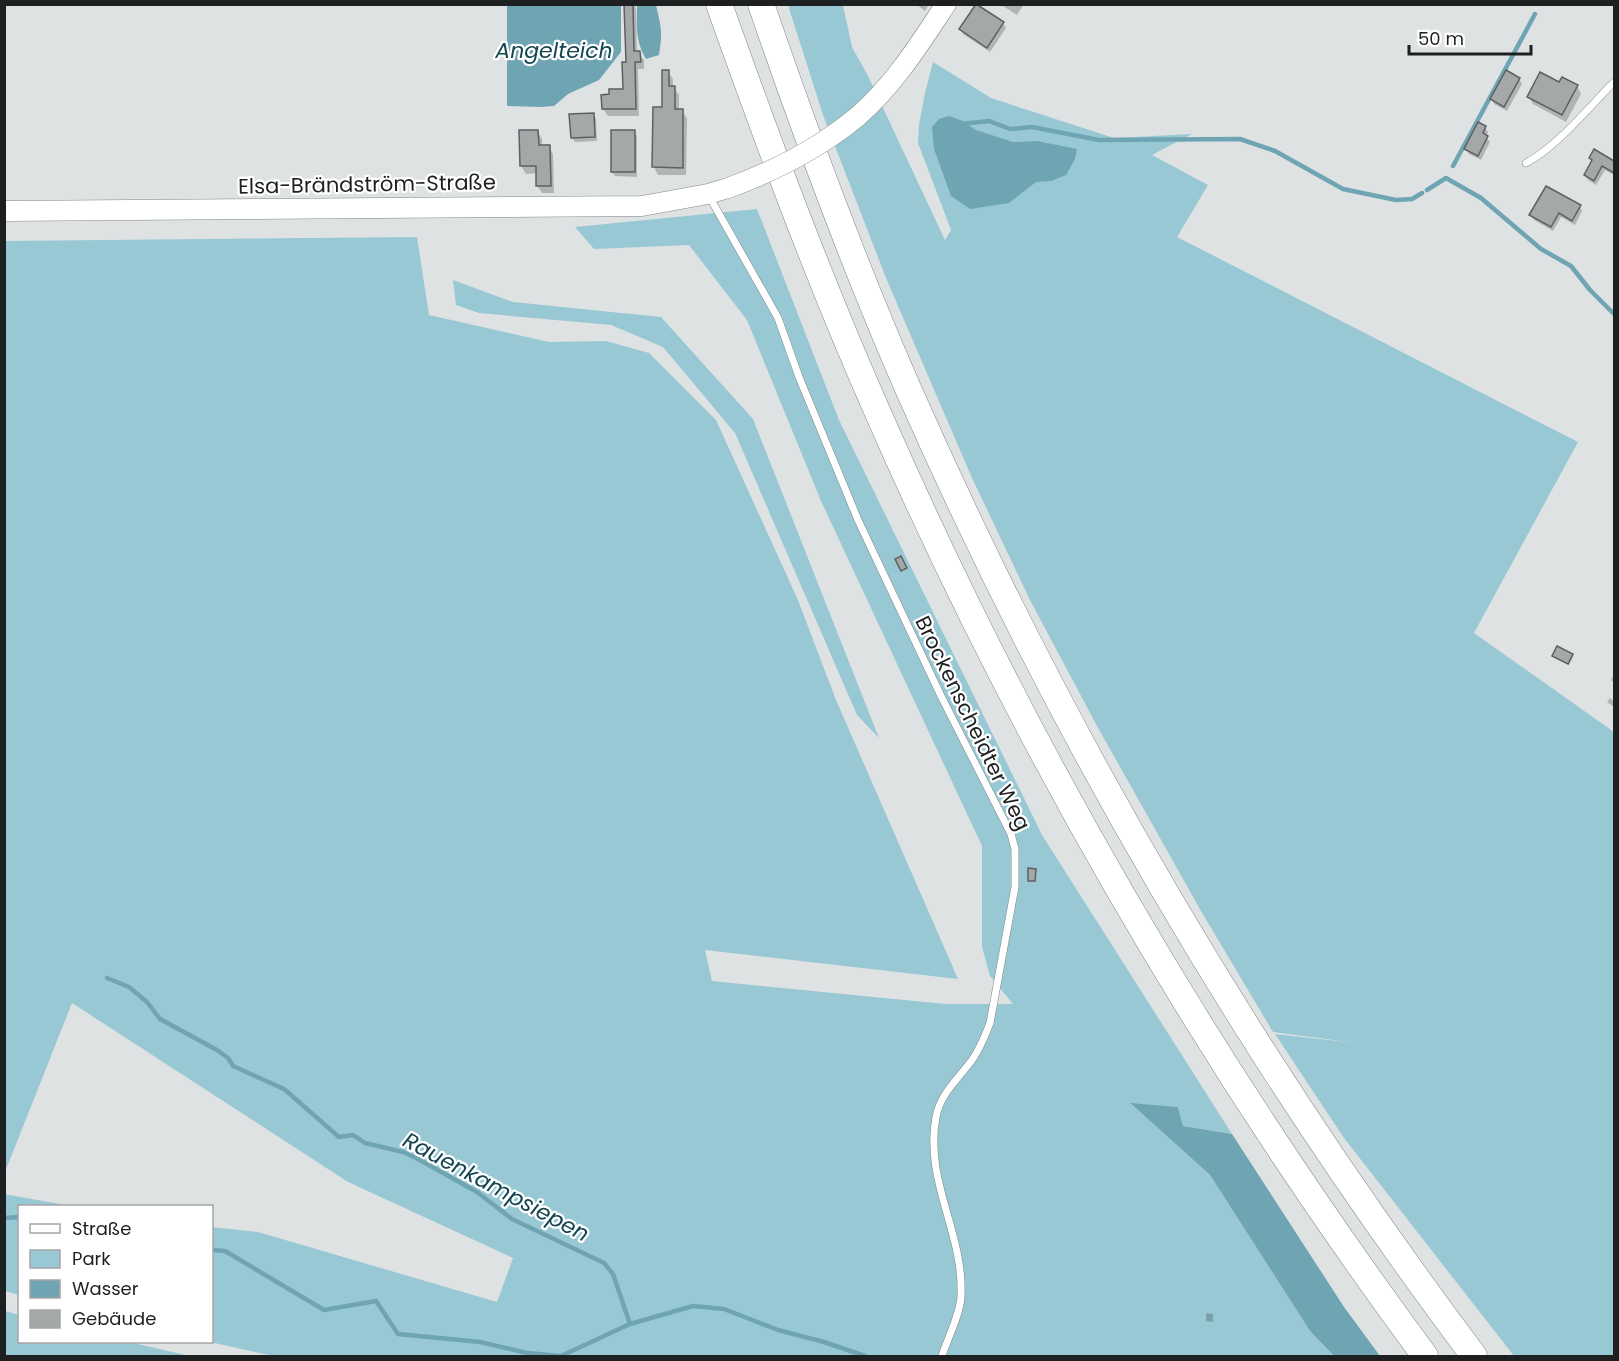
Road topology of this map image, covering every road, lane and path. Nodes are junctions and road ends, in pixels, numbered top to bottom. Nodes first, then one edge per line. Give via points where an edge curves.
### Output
1 (719, 4) edge
2 (761, 4) edge
3 (946, 4) edge
4 (1614, 82) edge
5 (1526, 163) dead end
6 (708, 194) junction
7 (4, 211) edge
8 (942, 1356) edge
9 (1425, 1356) edge
10 (1474, 1356) edge

1 - 9 highway via 763,127 877,412 972,615 1040,746 1148,939 1219,1055 1329,1223
2 - 10 highway via 801,119 908,389 1009,606 1075,734 1247,1029 1381,1231
3 - 6 street, Elsa-Brändström-Straße, bridge via 894,80 857,117 787,164
4 - 5 lane via 1542,153
6 - 7 street, Elsa-Brändström-Straße via 642,206
6 - 8 lane, Brockenscheidter Weg via 778,318 858,520 941,696 1005,819 1016,849 1015,886 990,1023 982,1045 944,1095 936,1115 935,1172 957,1245 962,1298

